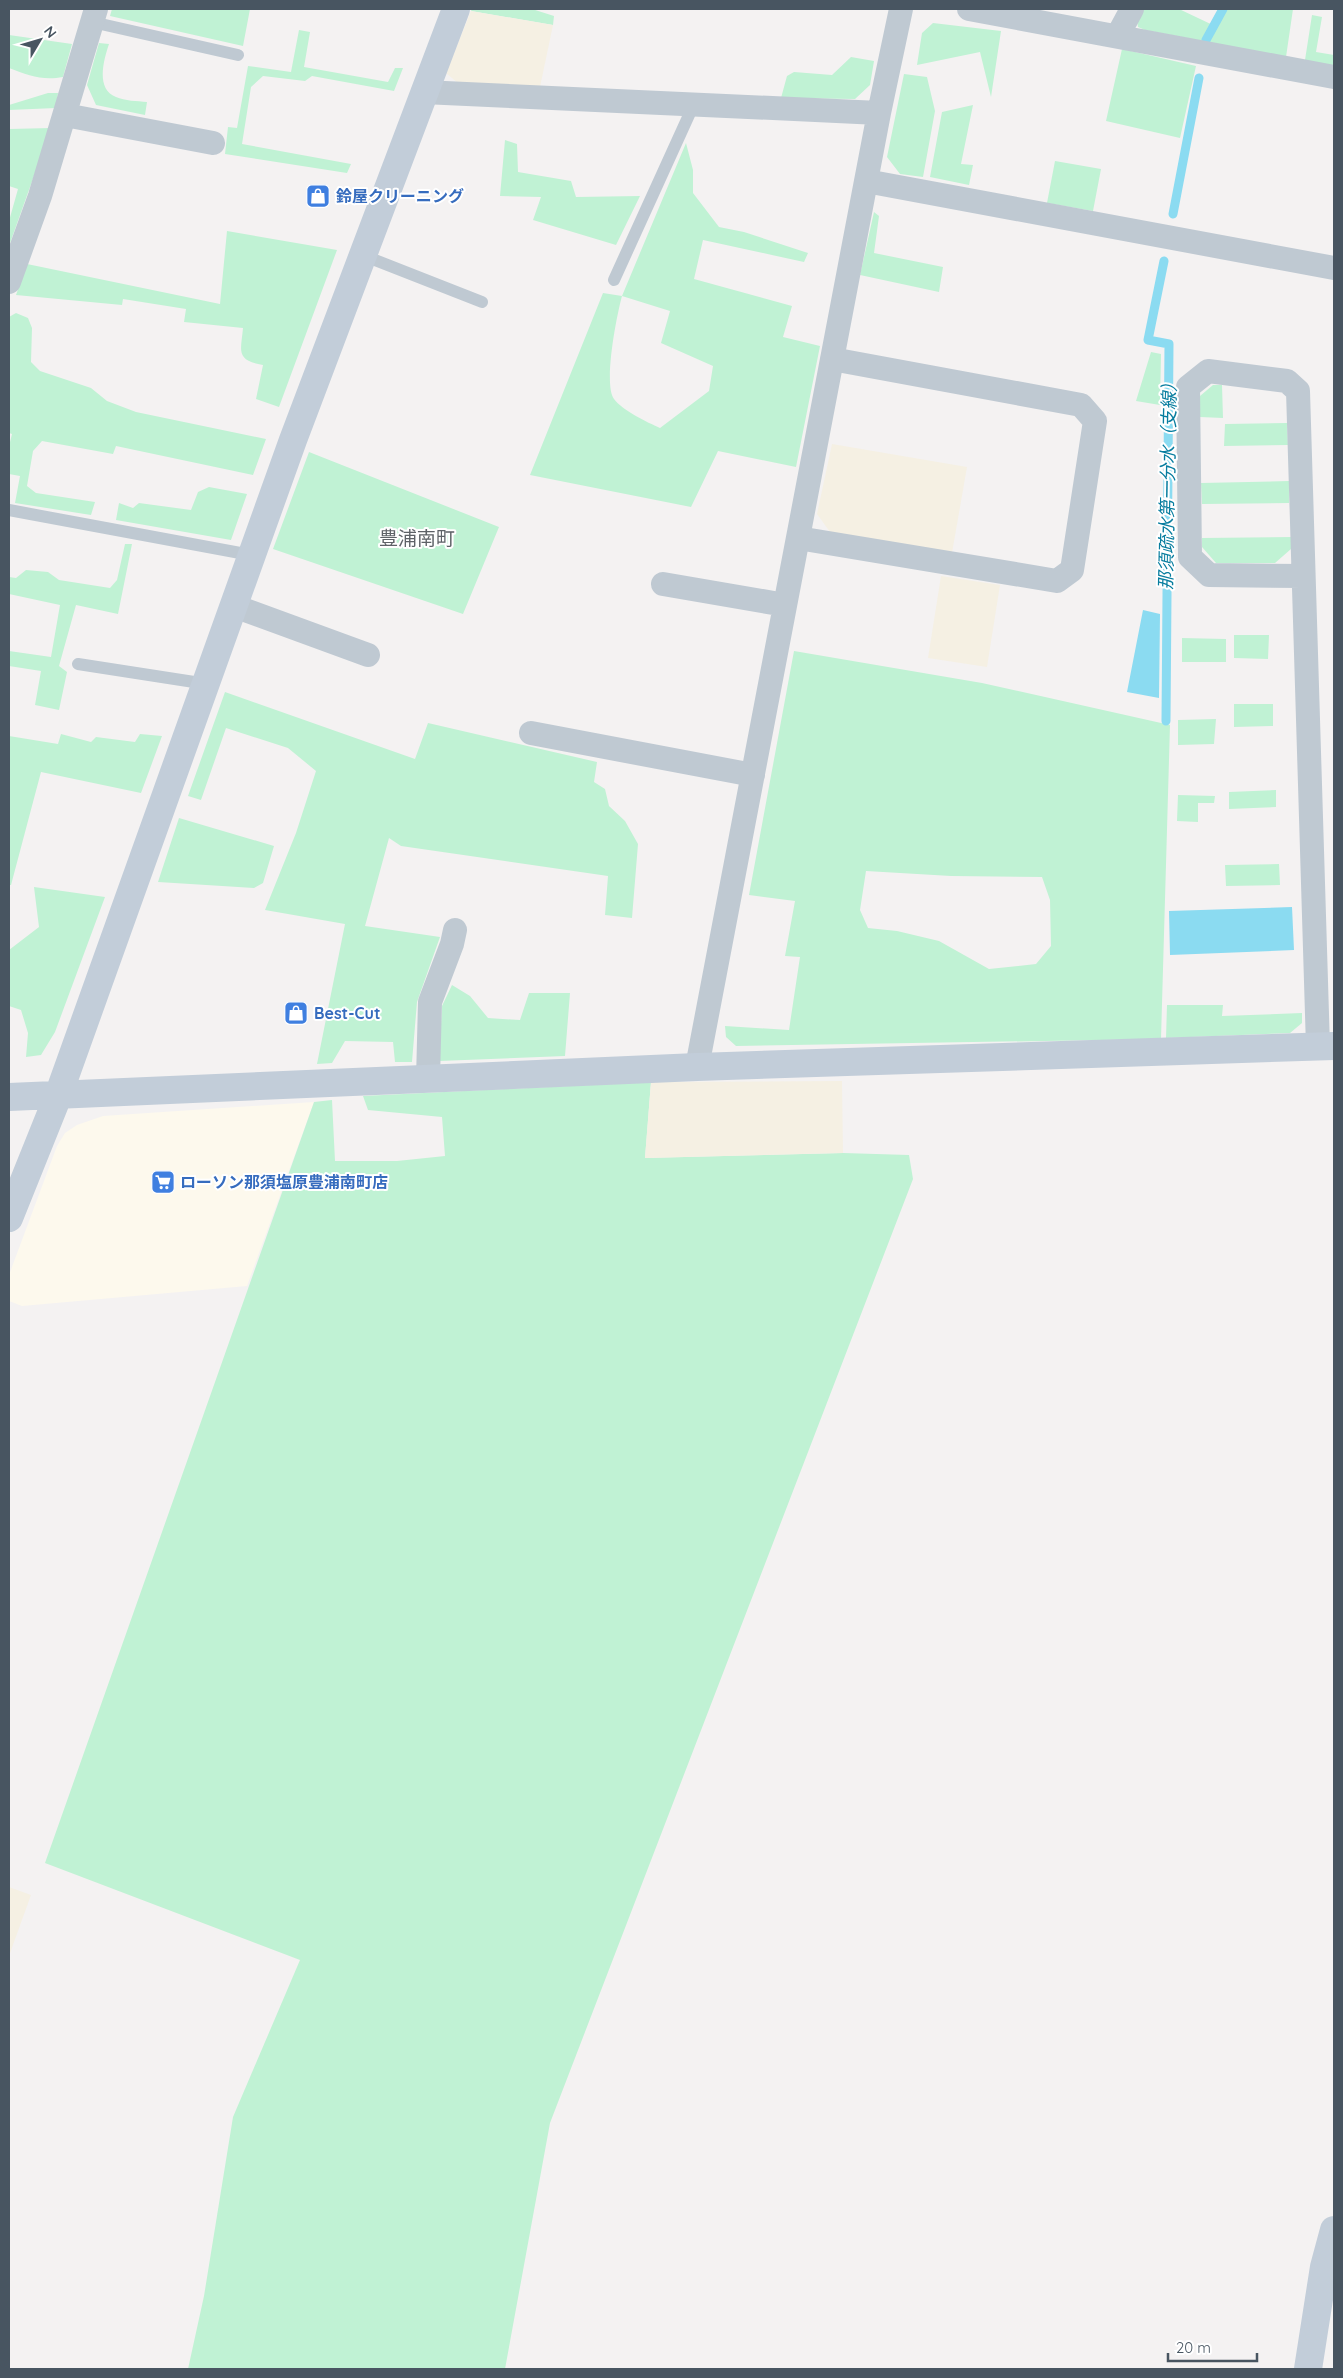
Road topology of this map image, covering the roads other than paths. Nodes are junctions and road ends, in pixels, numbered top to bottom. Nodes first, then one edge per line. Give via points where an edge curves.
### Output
1 (456, 9) edge
2 (900, 9) edge
3 (969, 9) edge
4 (1132, 9) edge
5 (94, 15) edge
6 (1118, 35) junction
7 (238, 55) dead end
8 (1334, 77) edge
9 (423, 92) junction
10 (694, 104) junction
11 (878, 113) junction
12 (65, 114) junction
13 (214, 143) dead end
14 (866, 181) junction
15 (362, 255) junction
16 (1334, 268) edge
17 (614, 280) dead end
18 (9, 282) edge
19 (482, 302) dead end
20 (832, 359) junction
21 (9, 510) edge
22 (798, 538) junction
23 (252, 555) junction
24 (1303, 576) junction
25 (663, 584) dead end
26 (785, 605) junction
27 (234, 606) junction
28 (368, 655) dead end
29 (78, 664) dead end
30 (207, 684) junction
31 (531, 733) dead end
32 (753, 775) junction
33 (455, 930) dead end
34 (1326, 1046) edge
35 (697, 1067) junction
36 (428, 1079) junction
37 (58, 1096) junction
38 (9, 1097) edge
39 (9, 1218) edge
40 (1334, 2230) edge
41 (1308, 2369) edge

1 - 9 street
2 - 11 street
3 - 6 street
4 - 6 street
5 - 7 lane
5 - 12 street
6 - 8 street
9 - 10 street
9 - 15 street
10 - 11 street
10 - 17 lane
11 - 14 street
12 - 13 street
12 - 18 street
14 - 16 street
14 - 20 street
15 - 19 lane
15 - 23 street
20 - 22 street
20 - 22 street via 1080,405 1095,421 1072,570 1057,581
21 - 23 lane
22 - 26 street
23 - 27 street
24 - 24 street via 1298,391 1287,380 1208,371 1188,387 1190,557 1209,575
24 - 34 street
25 - 26 street
26 - 32 street
27 - 28 street
27 - 30 street
29 - 30 lane
30 - 37 street
31 - 32 street
32 - 35 street
33 - 36 street via 430,1002
34 - 35 street
35 - 36 street
36 - 37 street
37 - 38 street
37 - 39 street
40 - 41 street via 1324,2267

